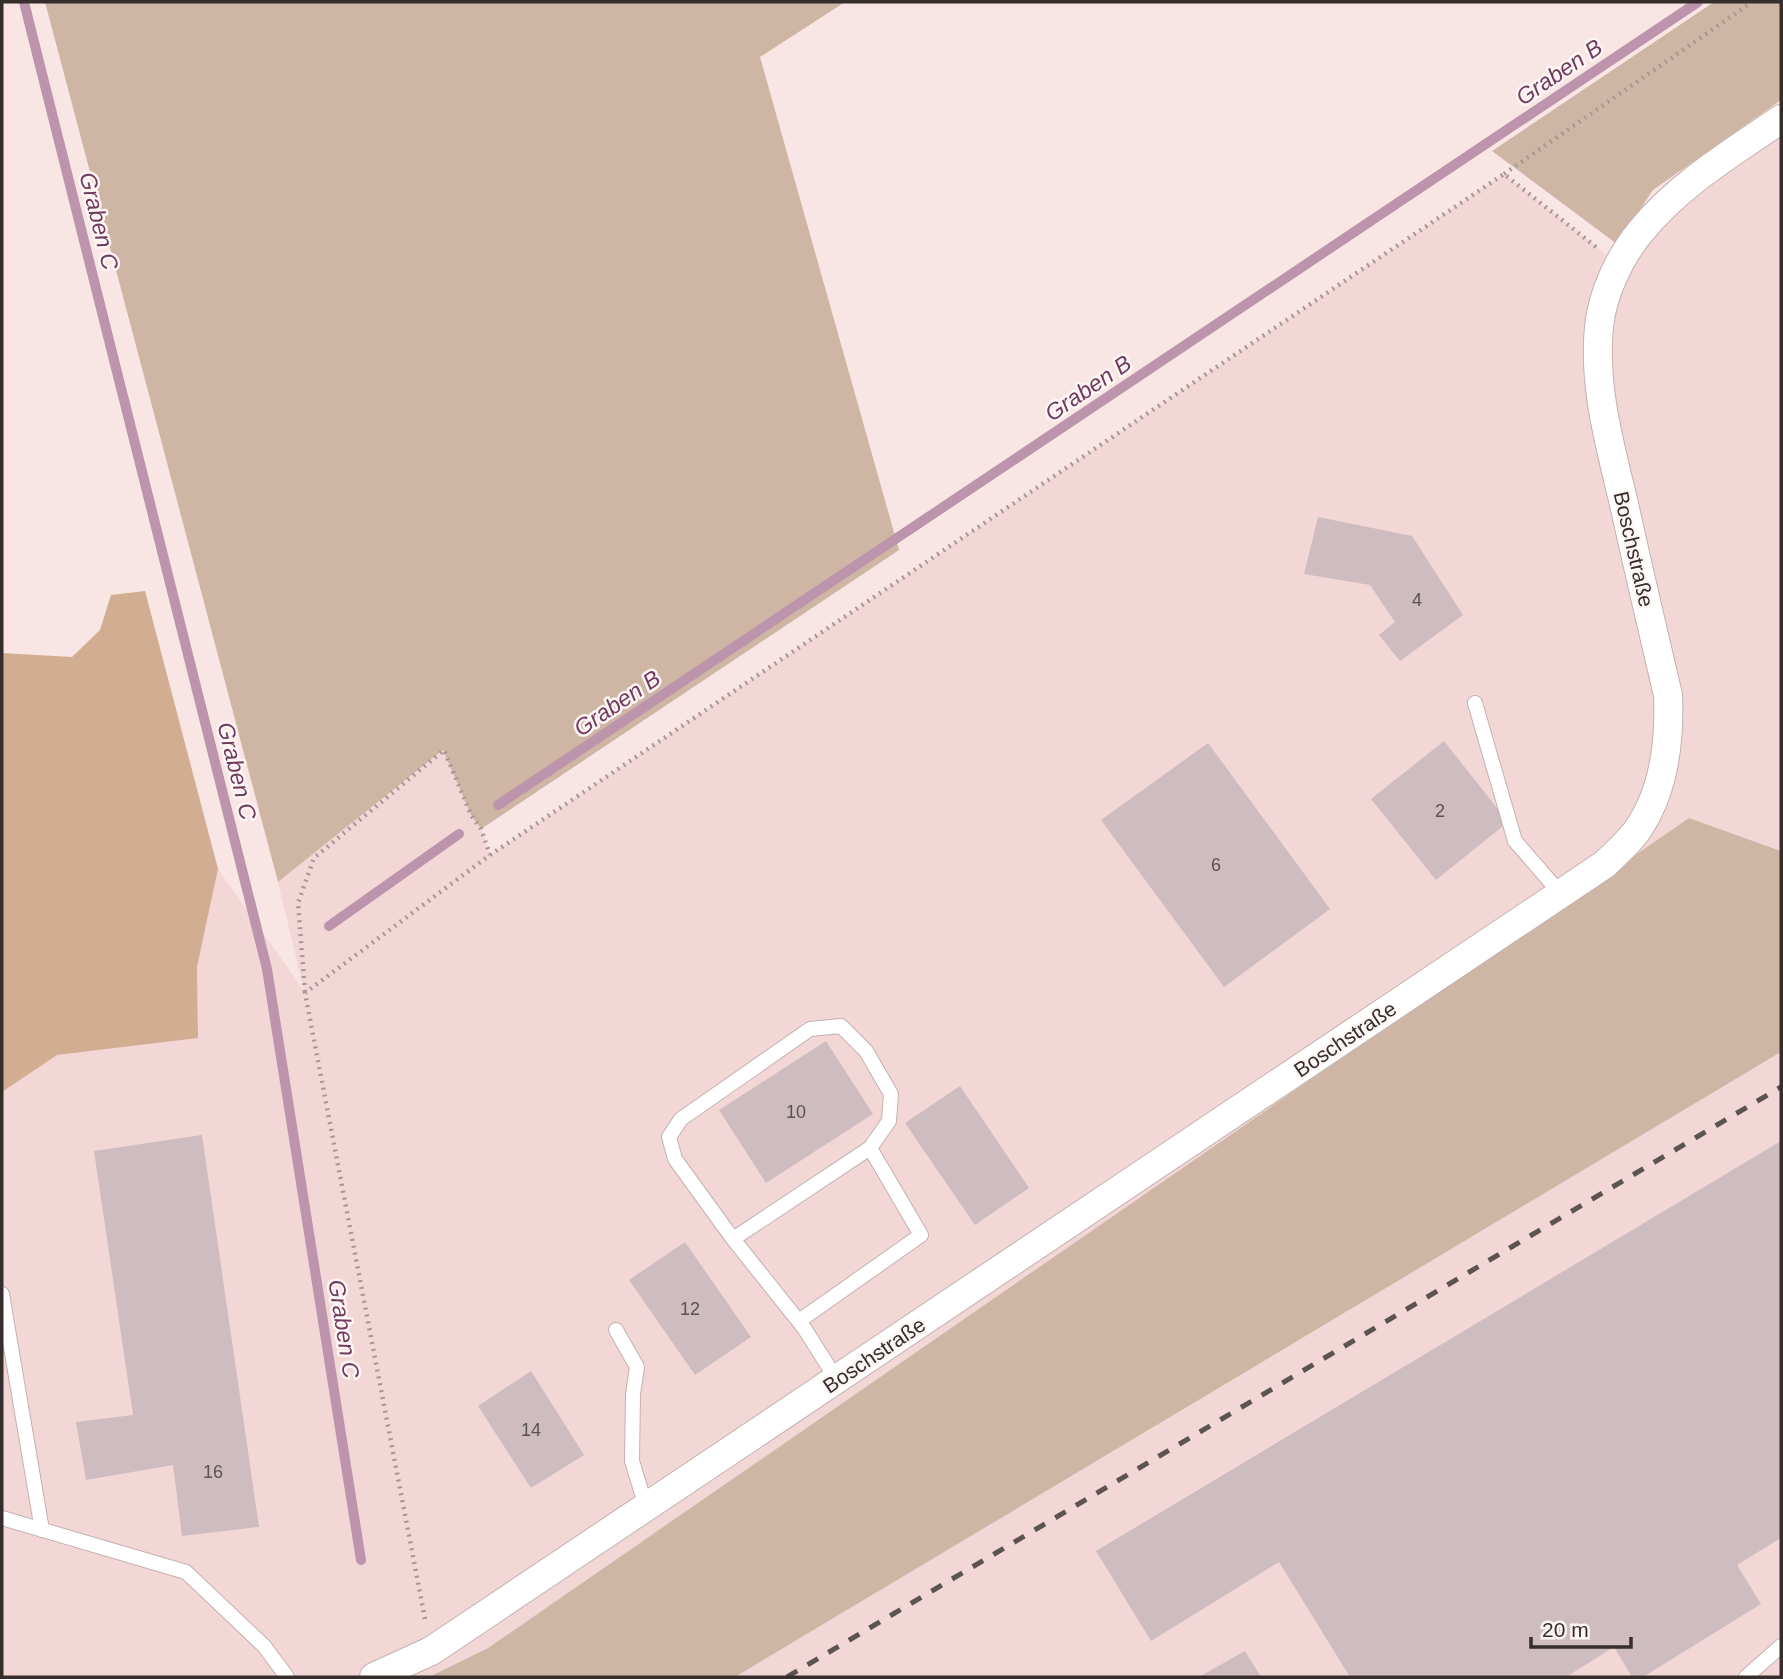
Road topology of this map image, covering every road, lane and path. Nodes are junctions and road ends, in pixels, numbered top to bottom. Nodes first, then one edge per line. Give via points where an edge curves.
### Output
1 (1752, 2) edge
2 (1781, 119) edge
3 (1504, 174) junction
4 (1619, 265) junction
5 (1475, 704) dead end
6 (490, 855) junction
7 (1561, 894) junction
8 (305, 993) junction
9 (870, 1148) junction
10 (733, 1239) junction
11 (2, 1294) edge
12 (799, 1321) junction
13 (615, 1330) dead end
14 (837, 1380) junction
15 (646, 1507) junction
16 (2, 1518) edge
17 (42, 1530) junction
18 (1781, 1646) edge
19 (431, 1651) junction
20 (287, 1677) edge
21 (374, 1677) edge
22 (1746, 1677) edge

1 - 3 path
2 - 4 street, Boschstraße via 1665,203
3 - 4 path
3 - 6 path
4 - 7 street, Boschstraße via 1599,325 1598,380 1668,695 1670,730 1654,798 1636,832 1605,864
5 - 7 lane via 1515,841
6 - 8 path
6 - 8 path via 444,750 314,858 298,903
7 - 14 street, Boschstraße
8 - 19 path
9 - 10 lane
9 - 10 lane via 889,1121 891,1094 866,1051 841,1026 810,1029 681,1119 669,1137 675,1159
9 - 12 lane via 921,1235
10 - 12 lane
11 - 17 lane
12 - 14 lane
13 - 15 lane via 637,1367 632,1461
14 - 15 street, Boschstraße
15 - 19 street, Boschstraße
16 - 17 lane
17 - 20 lane via 186,1572 264,1646
18 - 22 lane
19 - 21 street, Boschstraße

